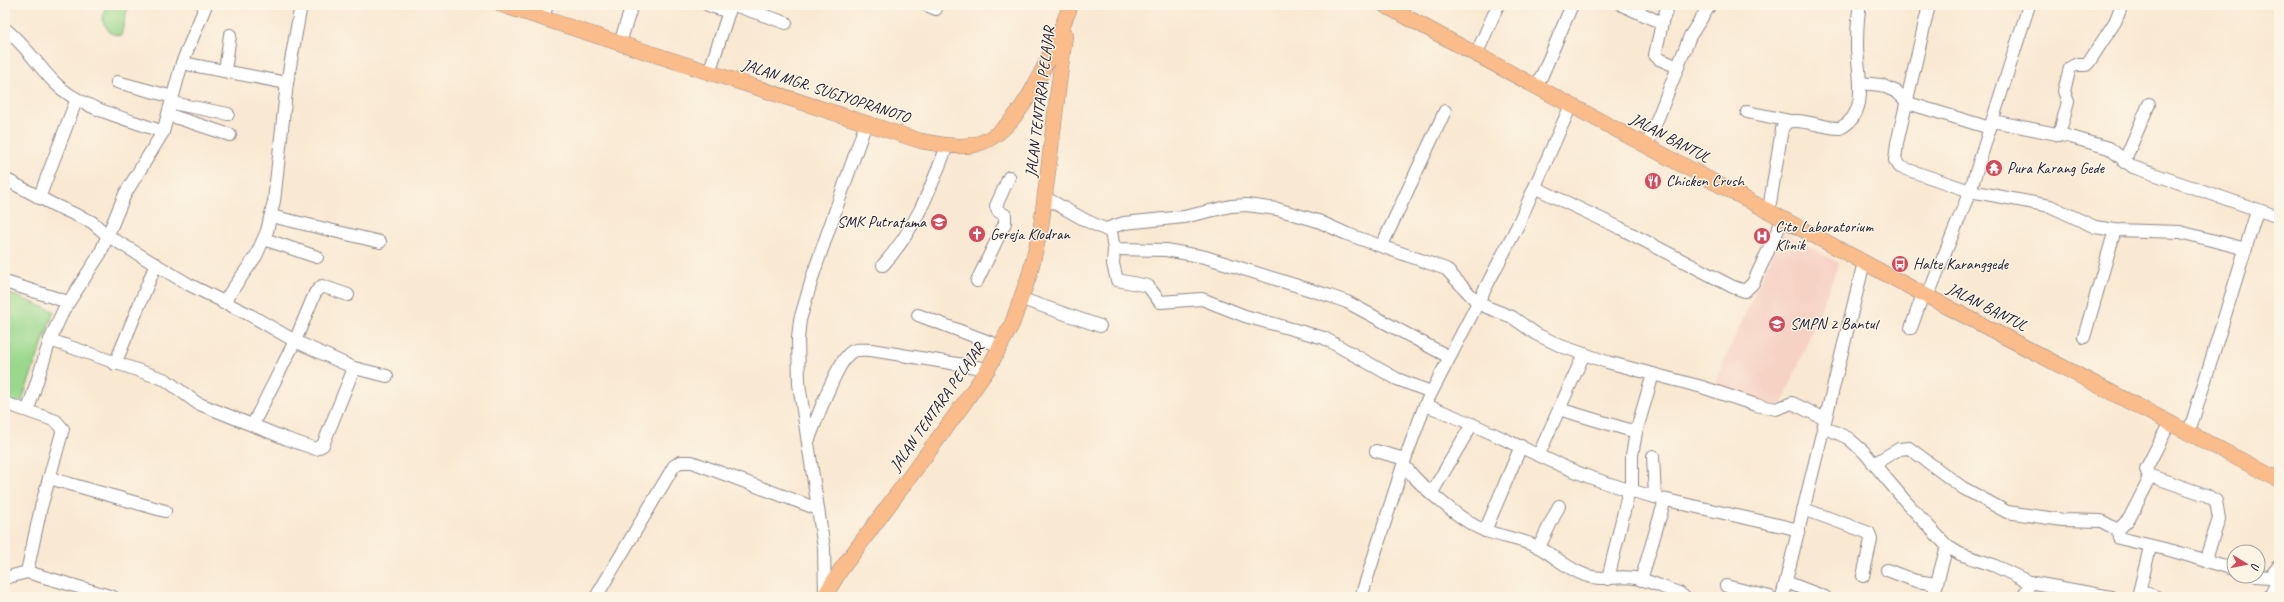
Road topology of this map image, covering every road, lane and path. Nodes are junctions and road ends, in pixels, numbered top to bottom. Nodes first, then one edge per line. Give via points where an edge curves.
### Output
1 (206, 5) edge
2 (301, 5) edge
3 (502, 5) edge
4 (632, 5) edge
5 (708, 5) edge
6 (1072, 5) edge
7 (1384, 5) edge
8 (1399, 5) edge
9 (1498, 5) edge
10 (1572, 5) edge
11 (1622, 5) edge
12 (1668, 5) edge
13 (1710, 5) edge
14 (1860, 5) edge
15 (1929, 5) edge
16 (2029, 5) edge
17 (2122, 5) edge
18 (731, 7) edge
19 (545, 12) edge
20 (1664, 17) dead end
21 (786, 23) dead end
22 (5, 29) edge
23 (230, 34) dead end
24 (620, 43) junction
25 (1479, 48) junction
26 (182, 63) junction
27 (1678, 67) junction
28 (225, 71) junction
29 (709, 73) junction
30 (117, 82) dead end
31 (287, 83) junction
32 (1860, 83) junction
33 (1538, 84) junction
34 (172, 100) junction
35 (76, 101) junction
36 (1908, 102) junction
37 (2149, 104) dead end
38 (1571, 105) junction
39 (1446, 111) dead end
40 (1747, 112) dead end
41 (228, 114) dead end
42 (170, 115) junction
43 (1790, 121) junction
44 (866, 123) junction
45 (1992, 124) junction
46 (163, 132) junction
47 (230, 135) dead end
48 (2059, 135) junction
49 (1650, 138) junction
50 (947, 146) junction
51 (2124, 162) junction
52 (1009, 177) dead end
53 (5, 179) edge
54 (1536, 188) junction
55 (1970, 191) junction
56 (39, 198) junction
57 (1046, 198) junction
58 (1770, 203) junction
59 (2257, 211) junction
60 (271, 216) junction
61 (2279, 218) edge
62 (1783, 219) junction
63 (1106, 229) junction
64 (2115, 230) junction
65 (108, 236) junction
66 (264, 239) junction
67 (380, 242) dead end
68 (1382, 245) junction
69 (1114, 249) junction
70 (2246, 249) junction
71 (317, 257) dead end
72 (1864, 262) junction
73 (156, 264) junction
74 (883, 265) dead end
75 (977, 281) dead end
76 (5, 282) edge
77 (1927, 291) junction
78 (348, 295) dead end
79 (1022, 299) junction
80 (68, 302) junction
81 (222, 303) junction
82 (1479, 304) junction
83 (918, 315) dead end
84 (1100, 326) dead end
85 (1911, 328) dead end
86 (2084, 337) dead end
87 (50, 340) junction
88 (295, 342) junction
89 (1000, 346) junction
90 (1584, 354) junction
91 (1449, 357) junction
92 (115, 364) junction
93 (354, 368) junction
94 (988, 369) junction
95 (1653, 374) junction
96 (387, 376) dead end
97 (1431, 392) junction
98 (5, 403) edge
99 (1425, 405) junction
100 (1559, 409) junction
101 (28, 410) junction
102 (2170, 422) junction
103 (1825, 423) junction
104 (253, 424) junction
105 (1472, 424) junction
106 (2190, 426) junction
107 (1636, 432) junction
108 (808, 441) junction
109 (1521, 446) junction
110 (1376, 451) dead end
111 (1538, 454) junction
112 (1654, 456) dead end
113 (1404, 462) junction
114 (1875, 463) junction
115 (2279, 471) edge
116 (2149, 477) junction
117 (49, 478) junction
118 (2279, 480) edge
119 (1630, 491) junction
120 (1431, 494) junction
121 (1660, 499) junction
122 (1559, 506) dead end
123 (818, 509) junction
124 (1804, 510) junction
125 (165, 511) dead end
126 (1799, 530) junction
127 (2118, 530) junction
128 (1485, 531) junction
129 (1947, 546) junction
130 (1539, 547) junction
131 (2150, 547) junction
132 (2205, 561) junction
133 (2226, 568) edge
134 (1887, 570) dead end
135 (2279, 571) edge
136 (27, 572) junction
137 (1863, 576) dead end
138 (2266, 577) edge
139 (5, 578) edge
140 (1608, 579) junction
141 (1641, 580) junction
142 (2027, 581) junction
143 (1786, 582) junction
144 (1937, 584) junction
145 (1726, 586) dead end
146 (2139, 594) edge
147 (825, 596) edge
148 (113, 597) edge
149 (596, 597) edge
150 (1361, 597) edge
151 (1684, 597) edge
152 (1770, 597) edge
153 (1782, 597) edge
154 (1824, 597) edge
155 (1933, 597) edge
156 (2023, 597) edge
157 (2111, 597) edge
158 (2157, 597) edge
159 (2270, 597) edge

1 - 26 street
2 - 31 street
3 - 19 main road, JALAN MGR. SUGIYOPRANOTO
4 - 24 street
5 - 18 street
6 - 50 main road, JALAN MGR. SUGIYOPRANOTO via 1023,107 1008,124 987,139 973,145
6 - 57 main road, JALAN TENTARA PELAJAR via 1060,69
7 - 33 main road, JALAN BANTUL
8 - 25 main road, JALAN BANTUL
9 - 25 street
10 - 33 street
11 - 27 street via 1662,23 1656,55 1659,59
12 - 20 street
13 - 27 street via 1695,27
14 - 32 street via 1857,32
15 - 36 street
16 - 45 street
17 - 48 street via 2115,22 2089,62 2070,68 2064,91 2068,102
18 - 21 street
18 - 29 street
19 - 24 main road, JALAN MGR. SUGIYOPRANOTO
22 - 35 street via 16,37 55,84
23 - 28 street
24 - 29 main road, JALAN MGR. SUGIYOPRANOTO
25 - 33 main road, JALAN BANTUL
26 - 28 street
26 - 34 street
27 - 49 street
28 - 31 street
29 - 44 main road, JALAN MGR. SUGIYOPRANOTO
30 - 34 street
31 - 60 street
32 - 36 street via 1881,85 1897,92
32 - 43 street via 1858,109 1845,126 1834,128
33 - 38 main road, JALAN BANTUL
33 - 49 main road, JALAN BANTUL
34 - 41 street
34 - 42 street
35 - 46 street
35 - 56 street
36 - 45 street
36 - 55 street via 1896,149 1898,166
37 - 51 street
38 - 54 street
38 - 62 main road, JALAN BANTUL
39 - 68 street
40 - 43 street
42 - 46 street
42 - 47 street
43 - 58 street via 1782,129
44 - 50 main road, JALAN MGR. SUGIYOPRANOTO via 921,141
44 - 108 street via 800,320 799,384
45 - 48 street
45 - 55 street
46 - 65 street via 125,194
48 - 51 street via 2109,148
49 - 58 main road, JALAN BANTUL
50 - 74 street via 914,224 904,242
51 - 59 street
52 - 75 street via 996,206 998,211 1005,215 1005,223
53 - 56 street
54 - 62 street via 1744,291 1753,283
54 - 82 street
55 - 64 street via 2050,206 2088,224
55 - 77 street
56 - 65 street via 92,222
57 - 63 street
57 - 79 main road, JALAN TENTARA PELAJAR via 1036,251
58 - 77 main road, JALAN BANTUL
59 - 61 street
59 - 70 street
60 - 66 street
60 - 67 street
62 - 72 main road, JALAN BANTUL
63 - 68 street via 1124,223 1184,217 1219,207 1246,205 1297,214
63 - 69 street via 1113,235
64 - 70 street via 2180,232
64 - 86 street
65 - 73 street
65 - 80 street via 100,254
66 - 71 street
66 - 81 street via 241,280
68 - 82 street via 1446,268
69 - 91 street via 1166,250 1205,257 1341,300
69 - 97 street via 1113,264 1117,280 1148,286 1160,302 1202,299 1245,316 1324,338 1397,379
70 - 106 street
72 - 77 main road, JALAN BANTUL
72 - 103 street
73 - 81 street
73 - 92 street
76 - 80 street
77 - 85 street
77 - 102 main road, JALAN BANTUL
77 - 106 main road, JALAN BANTUL
78 - 88 street via 326,287 318,289
79 - 84 street
79 - 89 main road, JALAN TENTARA PELAJAR
80 - 87 street
81 - 88 street via 250,315
82 - 90 street via 1512,317 1548,341
82 - 91 street
83 - 89 street
87 - 92 street
87 - 101 street
88 - 93 street
88 - 104 street
89 - 94 main road, JALAN TENTARA PELAJAR
90 - 95 street
90 - 100 street
91 - 97 street
92 - 104 street via 166,380 197,402
93 - 96 street
93 - 104 street via 320,448 316,449 287,439
94 - 108 street via 871,350 856,350 850,353 838,370
94 - 147 main road, JALAN TENTARA PELAJAR via 840,571
95 - 103 street via 1756,405 1776,409 1792,402
95 - 107 street
97 - 99 street
98 - 101 street
99 - 105 street
99 - 113 street
100 - 107 street
100 - 111 street
101 - 117 street via 62,425 63,432
102 - 116 street via 2146,469
102 - 118 main road, JALAN BANTUL
103 - 114 street via 1848,438
103 - 124 street
105 - 109 street
105 - 120 street
106 - 115 main road, JALAN BANTUL
107 - 119 street
108 - 123 street
109 - 111 street
109 - 128 street
110 - 113 street
111 - 119 street via 1571,470
112 - 121 street
113 - 120 street via 1412,476
113 - 150 street
114 - 127 street via 1899,449 1909,448 1963,488 2007,512 2049,519 2101,521
114 - 129 street via 1906,502
116 - 127 street via 2129,519
116 - 132 street via 2216,501 2219,519
117 - 125 street
117 - 136 street
119 - 121 street
119 - 140 street
120 - 128 street
121 - 126 street
121 - 141 street
122 - 130 street
123 - 147 street via 824,548
123 - 149 street via 692,462 680,462 674,466
124 - 126 street
124 - 137 street via 1869,533 1871,540
126 - 143 street
127 - 131 street via 2120,540
128 - 130 street
129 - 142 street via 1960,554 1993,565
129 - 144 street
130 - 140 street via 1586,576
131 - 132 street
131 - 146 street
132 - 133 street
134 - 144 street via 1916,581
135 - 138 street
135 - 159 street
136 - 139 street
136 - 148 street
140 - 141 street
141 - 151 street
142 - 156 street
142 - 157 street
143 - 153 street
143 - 154 street
144 - 155 street
145 - 152 street
146 - 158 street

